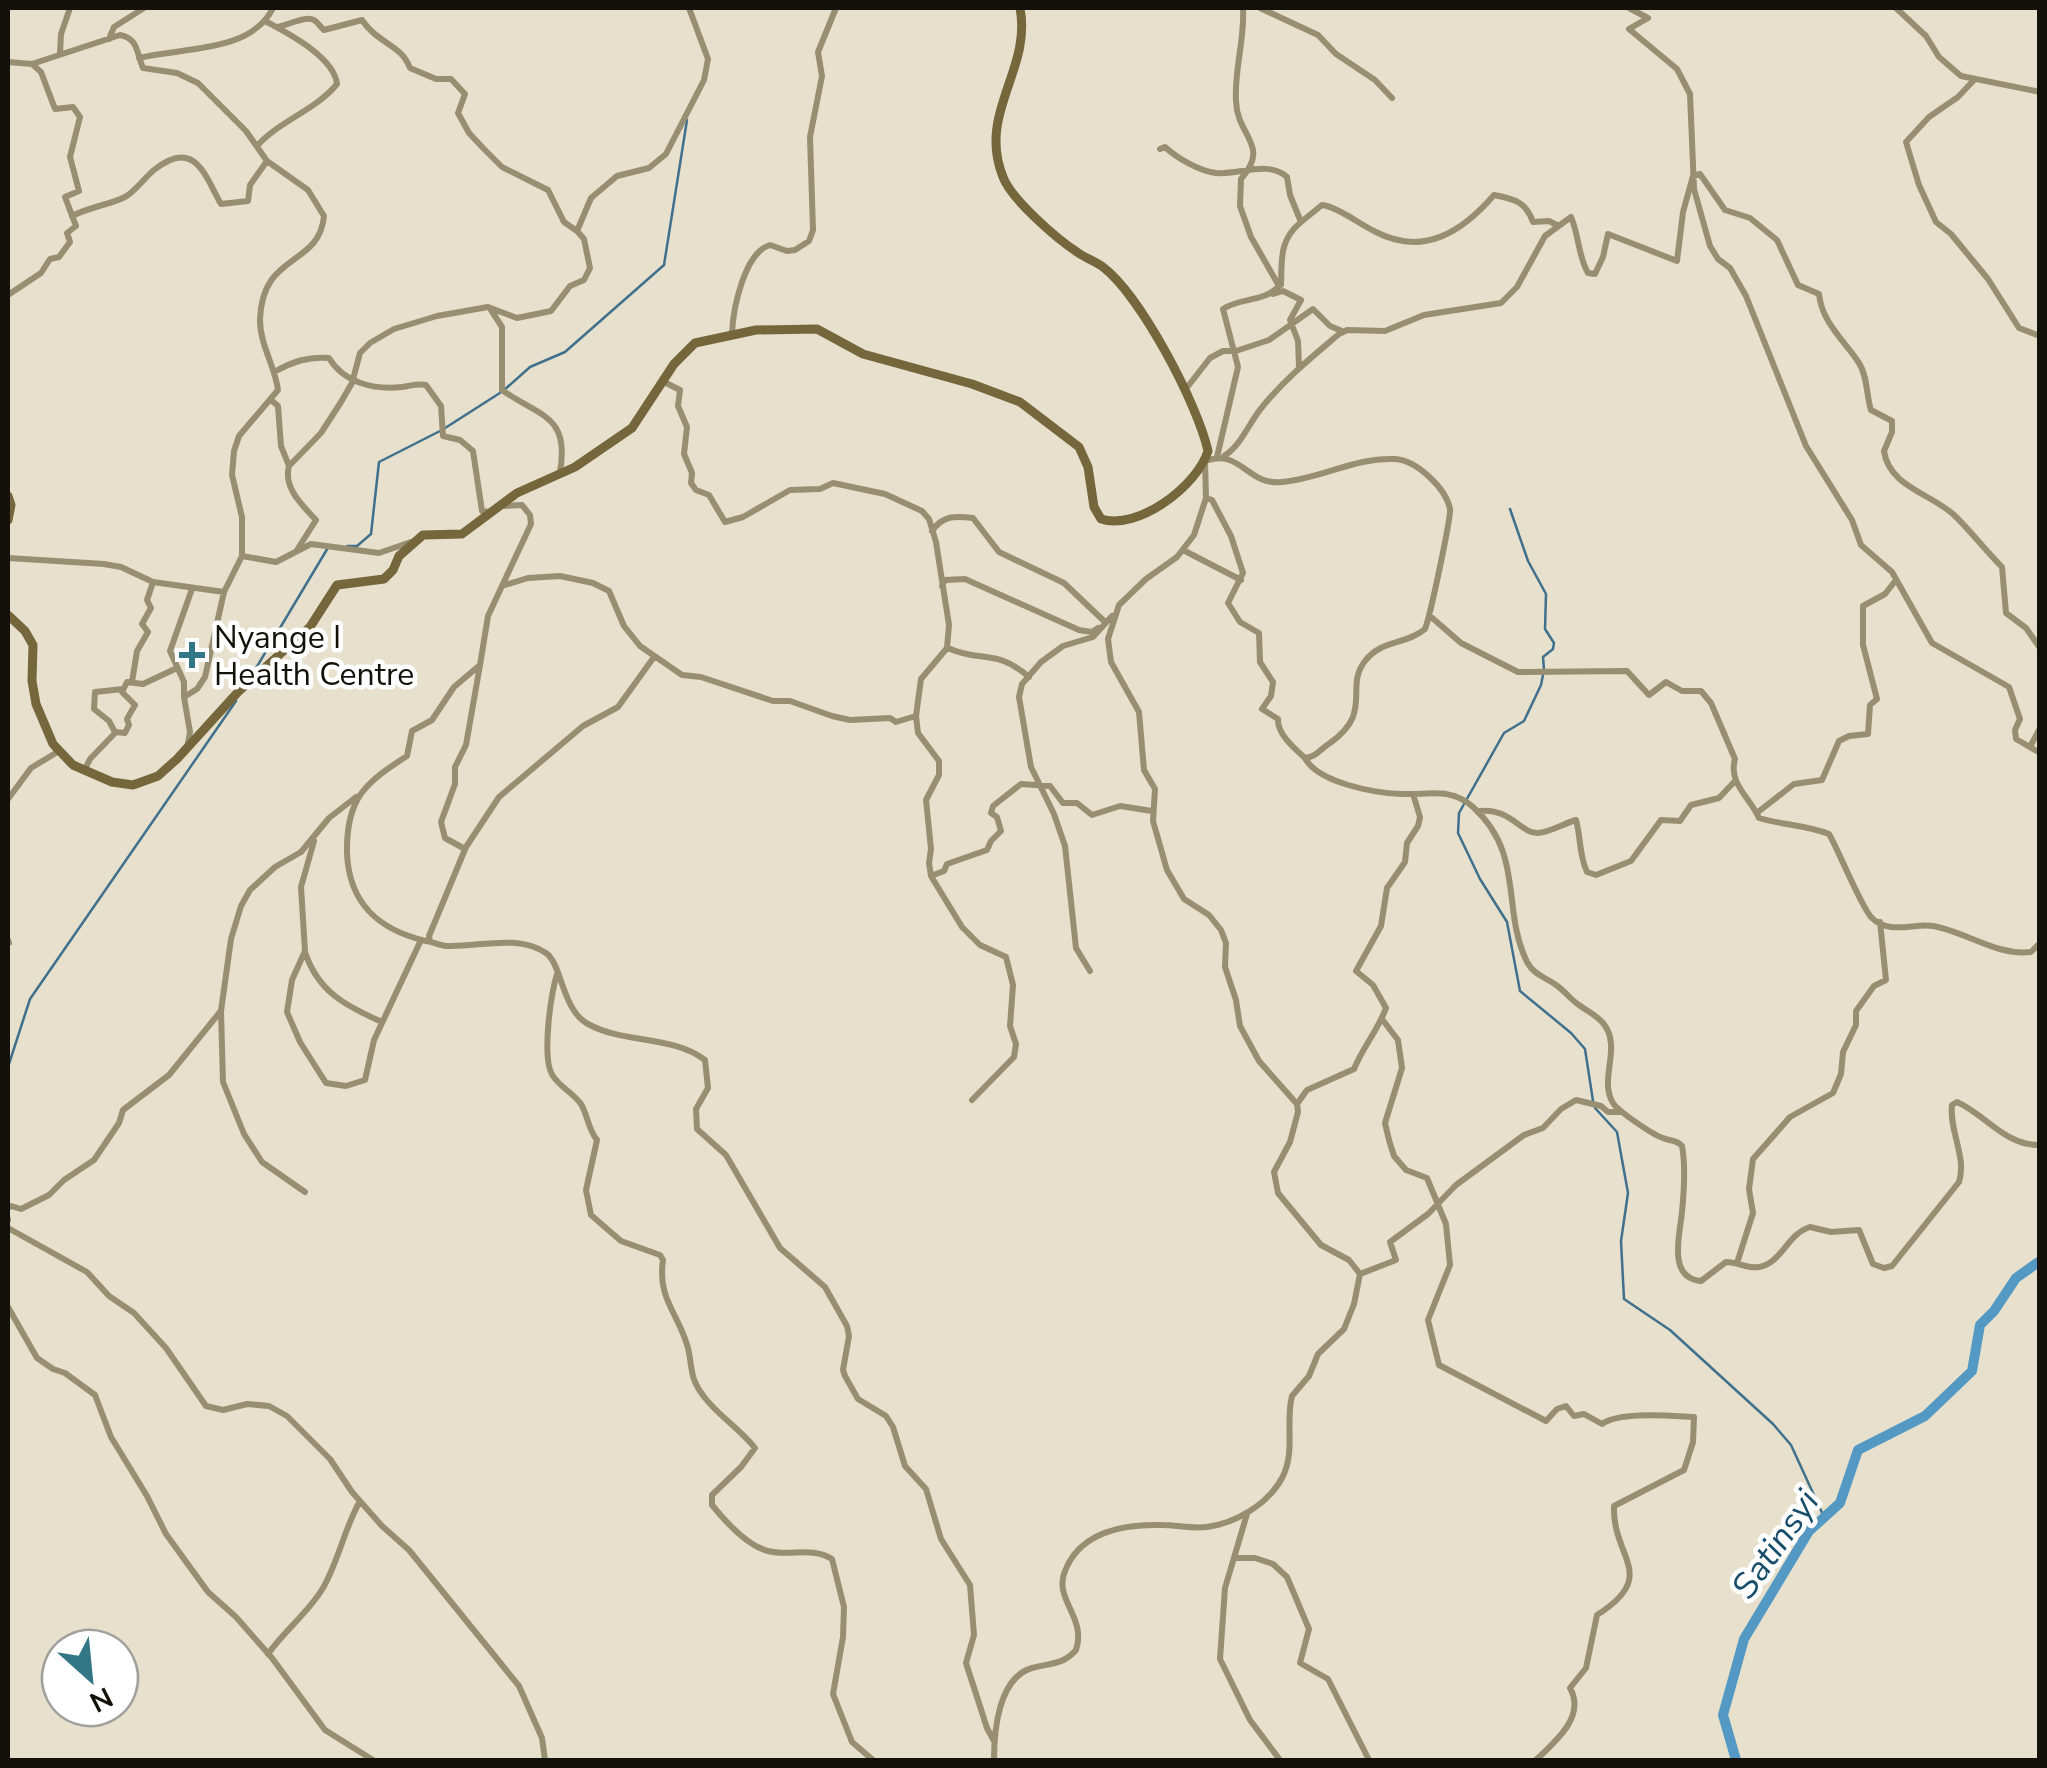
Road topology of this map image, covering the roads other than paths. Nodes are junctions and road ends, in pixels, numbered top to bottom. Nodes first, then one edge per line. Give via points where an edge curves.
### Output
1 (70, 8) edge
2 (144, 8) edge
3 (273, 8) edge
4 (689, 8) edge
5 (836, 8) edge
6 (1020, 8) edge
7 (1243, 8) edge
8 (1260, 8) edge
9 (1629, 8) edge
10 (1896, 8) edge
11 (267, 22) junction
12 (277, 27) junction
13 (108, 38) junction
14 (60, 53) junction
15 (139, 58) junction
16 (8, 62) edge
17 (32, 64) junction
18 (1974, 80) junction
19 (2040, 92) edge
20 (1392, 98) dead end
21 (256, 146) junction
22 (1160, 149) dead end
23 (267, 162) junction
24 (1249, 171) junction
25 (1693, 176) junction
26 (72, 216) junction
27 (1301, 222) junction
28 (1559, 226) junction
29 (578, 230) junction
30 (1280, 291) junction
31 (1269, 294) junction
32 (8, 295) edge
33 (492, 309) junction
34 (1293, 325) junction
35 (1344, 331) junction
36 (732, 334) junction
37 (2040, 336) edge
38 (1234, 350) junction
39 (1299, 368) junction
40 (274, 372) junction
41 (352, 380) junction
42 (662, 381) junction
43 (1184, 391) junction
44 (271, 400) junction
45 (1219, 457) junction
46 (1205, 462) junction
47 (289, 466) junction
48 (560, 472) junction
49 (8, 496) edge
50 (1206, 498) junction
51 (502, 506) junction
52 (491, 512) junction
53 (8, 520) edge
54 (932, 531) junction
55 (412, 541) junction
56 (1183, 550) junction
57 (296, 552) junction
58 (242, 556) junction
59 (8, 558) edge
60 (1242, 580) junction
61 (1896, 580) junction
62 (153, 582) junction
63 (504, 585) junction
64 (942, 587) junction
65 (192, 589) junction
66 (224, 592) junction
67 (1117, 608) junction
68 (8, 616) edge
69 (1430, 616) junction
70 (1104, 621) junction
71 (947, 648) junction
72 (2040, 648) edge
73 (654, 657) junction
74 (480, 665) junction
75 (175, 668) junction
76 (1028, 677) junction
77 (132, 682) junction
78 (123, 689) junction
79 (184, 697) junction
80 (916, 716) junction
81 (2040, 728) edge
82 (116, 732) junction
83 (2030, 747) junction
84 (186, 749) junction
85 (58, 751) junction
86 (2040, 753) edge
87 (1305, 758) junction
88 (84, 769) junction
89 (1735, 781) junction
90 (1038, 784) junction
91 (360, 792) junction
92 (1414, 794) junction
93 (8, 799) edge
94 (1152, 811) junction
95 (1478, 812) junction
96 (1757, 814) junction
97 (318, 836) junction
98 (465, 849) junction
99 (932, 876) junction
100 (1880, 922) junction
101 (425, 940) junction
102 (2040, 943) edge
103 (305, 951) junction
104 (1090, 971) dead end
105 (557, 973) junction
106 (221, 1012) junction
107 (1382, 1018) junction
108 (382, 1022) junction
109 (972, 1100) dead end
110 (1296, 1104) junction
111 (1623, 1112) junction
112 (2040, 1145) edge
113 (305, 1192) dead end
114 (1437, 1206) junction
115 (8, 1208) edge
116 (8, 1228) edge
117 (1738, 1263) junction
118 (1360, 1274) junction
119 (8, 1307) edge
120 (360, 1501) junction
121 (1249, 1512) junction
122 (1236, 1558) junction
123 (268, 1654) junction
124 (994, 1742) junction
125 (373, 1760) edge
126 (545, 1760) edge
127 (873, 1760) edge
128 (994, 1760) edge
129 (1280, 1760) edge
130 (1368, 1760) edge
131 (1536, 1760) edge

1 - 14 street
2 - 13 street
3 - 11 street
4 - 29 street via 708,59 704,80 666,154 650,168 617,176 591,198
5 - 36 street via 818,52 822,82 810,137 811,236 795,250 760,249 744,280
6 - 43 main road via 1014,68 994,134 1004,179 1016,200 1110,274 1158,336
7 - 24 street via 1236,103 1254,151
8 - 20 street via 1318,35
9 - 25 street via 1648,18 1628,29 1677,69 1690,94
10 - 18 street via 1939,58
11 - 12 street
11 - 15 street via 234,40
12 - 21 street via 318,55 337,84
12 - 29 street via 306,18 324,30 362,20 374,38 406,56 410,68 451,79 465,94 458,113 469,133 502,167 548,190 564,222
13 - 14 street
13 - 15 street via 131,38
14 - 17 street
15 - 21 street via 143,68 198,83
16 - 17 street
17 - 26 street via 54,109 73,107 80,117 70,157 79,191 65,197
18 - 19 street
18 - 37 street via 1906,142 1936,222 1988,279 2019,328
21 - 23 street
22 - 24 street via 1207,171
23 - 26 street via 250,185 248,201 221,204 207,172 180,157 157,167 126,196
23 - 40 street via 308,190 324,216 315,244 276,271 266,293 262,336
24 - 27 street via 1276,169 1287,177
24 - 31 street via 1240,178 1240,206 1257,252 1279,284
25 - 28 street via 1677,261 1608,234 1594,274 1582,262 1571,217
25 - 61 street via 1710,246 1746,296 1806,446 1850,516 1860,545
25 - 72 street via 1706,180 1725,210 1750,218 1772,236 1798,286 1819,294 1842,346 1860,364 1872,410 1892,421 1884,450 1892,473 1955,515 2002,567 2006,613
26 - 32 street via 76,228 67,233 66,248
27 - 28 street via 1322,205 1381,235 1419,244 1462,228 1494,195 1528,208 1533,222
27 - 30 street via 1286,236
28 - 35 street via 1545,236 1517,288 1501,303 1424,315 1385,331
29 - 33 street via 590,268 551,311 517,318
30 - 31 street
30 - 34 street via 1301,300
31 - 38 street via 1223,309
33 - 41 street via 390,331 360,353
33 - 48 street via 502,328 502,390 560,430
34 - 35 street via 1314,309
34 - 38 street
34 - 39 street
35 - 39 street
36 - 42 main road via 695,342
36 - 46 main road via 817,329 863,354 1008,396 1079,447 1094,507 1104,520 1123,521 1160,504
38 - 43 street via 1210,358
38 - 45 street via 1236,384
39 - 45 street via 1234,449
40 - 41 street via 304,358 329,358
40 - 44 street via 278,390
41 - 47 street via 321,433
41 - 52 street via 426,385 441,406 442,436 473,451 478,502
42 - 48 main road via 632,428
42 - 54 street via 680,390 692,483 725,522 790,490 833,484 885,494 922,511
43 - 46 main road via 1207,446
44 - 47 street via 278,406
44 - 58 street via 234,451
45 - 46 street
45 - 69 street via 1277,482 1384,460 1416,466 1450,508
46 - 50 street
47 - 57 street via 290,486 316,520
48 - 51 main road
49 - 53 main road
50 - 56 street
50 - 60 street via 1231,536
51 - 52 main road
51 - 63 street via 522,505 530,514
52 - 55 main road via 462,534 436,532
54 - 64 street
54 - 70 street via 949,516 972,518 999,552 1064,583
55 - 57 street via 379,553 315,544
55 - 84 main road via 384,579 334,587 310,627
56 - 60 street
56 - 67 street
57 - 58 street via 276,562
58 - 66 street
59 - 62 street via 104,564
60 - 87 street via 1228,603 1240,622 1259,633 1260,662 1274,682 1262,708
61 - 83 street via 1932,643 2009,687 2020,719 2016,740
61 - 96 street via 1864,606 1863,645 1877,700 1870,706 1868,734 1839,741 1822,780 1794,784
62 - 65 street
62 - 77 street via 142,624 148,632
63 - 73 street via 560,576 602,586 624,626
63 - 74 street via 486,624
64 - 70 street via 945,580 965,578 1084,632
64 - 71 street
65 - 66 street
65 - 75 street via 170,651
66 - 79 street via 206,677
67 - 70 street
67 - 76 street via 1105,627 1063,646
67 - 94 street via 1108,638 1112,662 1139,712 1144,770 1155,789
68 - 85 main road via 33,645 36,704
69 - 87 street via 1422,631 1366,659 1350,726 1318,756
69 - 89 street via 1461,643 1518,672 1627,671 1649,695 1666,682 1701,692 1735,759
71 - 76 street via 996,656
71 - 80 street via 921,679
73 - 80 street via 682,676 832,716 896,722
73 - 98 street via 618,707 582,726 510,785
74 - 91 street via 454,687 432,720 412,731 407,756
74 - 98 street via 468,736 441,822 445,838
75 - 77 street via 143,684
75 - 79 street
76 - 90 street via 1019,697
77 - 78 street
78 - 82 street via 136,705 125,733
78 - 82 street via 95,692 94,709
79 - 84 street
80 - 99 street via 918,733 940,761 940,776 926,800
81 - 83 street
82 - 88 street
83 - 86 street
84 - 88 main road via 158,776 133,785
85 - 88 main road
85 - 93 street via 31,768
87 - 92 street via 1339,782
89 - 95 street via 1720,798 1691,805 1680,820 1662,820 1631,861 1596,875 1580,858 1576,820 1538,833 1495,810
89 - 96 street
90 - 94 street via 1092,816 1120,806
90 - 99 street via 1021,784 993,806 1002,831 988,850 958,858
90 - 104 street via 1060,828 1076,948
91 - 97 street
91 - 101 street via 347,842 358,901 380,924
92 - 95 street via 1462,797
92 - 107 street via 1418,826 1387,888 1381,926 1356,971 1379,995 1386,1008
94 - 110 street via 1168,873 1224,938 1224,967 1240,1026 1259,1062
95 - 111 street via 1491,824 1507,862 1528,964 1609,1032 1607,1089
96 - 100 street via 1829,834 1871,918
97 - 103 street via 302,880
97 - 106 street via 244,899
98 - 101 street
99 - 109 street via 962,927 1010,965 1014,1057
100 - 102 street via 1932,926 2020,954
100 - 117 street via 1886,980 1856,1011 1833,1093 1790,1117 1753,1159 1753,1214
101 - 105 street via 449,946 497,941 540,951
101 - 108 street
103 - 108 street via 337,1000
103 - 108 street via 287,1014 326,1083 364,1082
105 - 124 street via 587,1024 685,1049 706,1062 708,1090 695,1112 698,1129 726,1154 780,1248 832,1296 849,1333 845,1376 858,1399 893,1427 905,1466 926,1489 941,1539 969,1582 974,1636 966,1663
105 - 127 street via 549,1069 579,1102 598,1140 586,1190 591,1215 621,1242 663,1260 660,1278 688,1348 690,1372 704,1396 756,1448 712,1504 766,1551 821,1553 832,1560 844,1607 833,1694 852,1742
106 - 113 street via 224,1088 244,1134 262,1162
106 - 115 street via 172,1073 123,1110 92,1162 50,1195
107 - 110 street via 1354,1069 1307,1090
107 - 114 street via 1398,1040 1402,1068 1384,1123 1388,1140 1406,1170 1427,1178
110 - 118 street via 1290,1142 1274,1172 1278,1193 1320,1246 1349,1260
111 - 114 street via 1576,1100 1456,1185
111 - 117 street via 1682,1146 1678,1248 1684,1272 1701,1281 1723,1263
112 - 117 street via 1991,1127 1957,1102 1951,1114 1959,1182 1894,1265 1873,1264 1860,1230 1814,1226 1792,1236 1772,1262 1755,1268
114 - 118 street via 1390,1242 1396,1260
114 - 131 street via 1450,1264 1428,1320 1439,1365 1546,1420 1566,1406 1574,1416 1602,1424 1644,1414 1694,1417 1684,1470 1614,1506 1629,1586 1597,1615 1586,1668 1570,1688 1577,1710
116 - 120 street via 87,1272 134,1313 206,1406 258,1405 286,1416 330,1458
118 - 121 street via 1343,1330 1291,1398 1282,1478
119 - 123 street via 37,1358 95,1395 110,1438 176,1548
120 - 123 street via 322,1590
120 - 126 street via 409,1550 518,1686
121 - 122 street
121 - 124 street via 1212,1526 1114,1530 1081,1544 1061,1580 1078,1626 1076,1650 1063,1662 1020,1674 1002,1701
122 - 129 street via 1225,1593 1220,1662
122 - 130 street via 1273,1564 1287,1577 1309,1630 1300,1663 1328,1678
123 - 125 street via 325,1730
124 - 128 street

